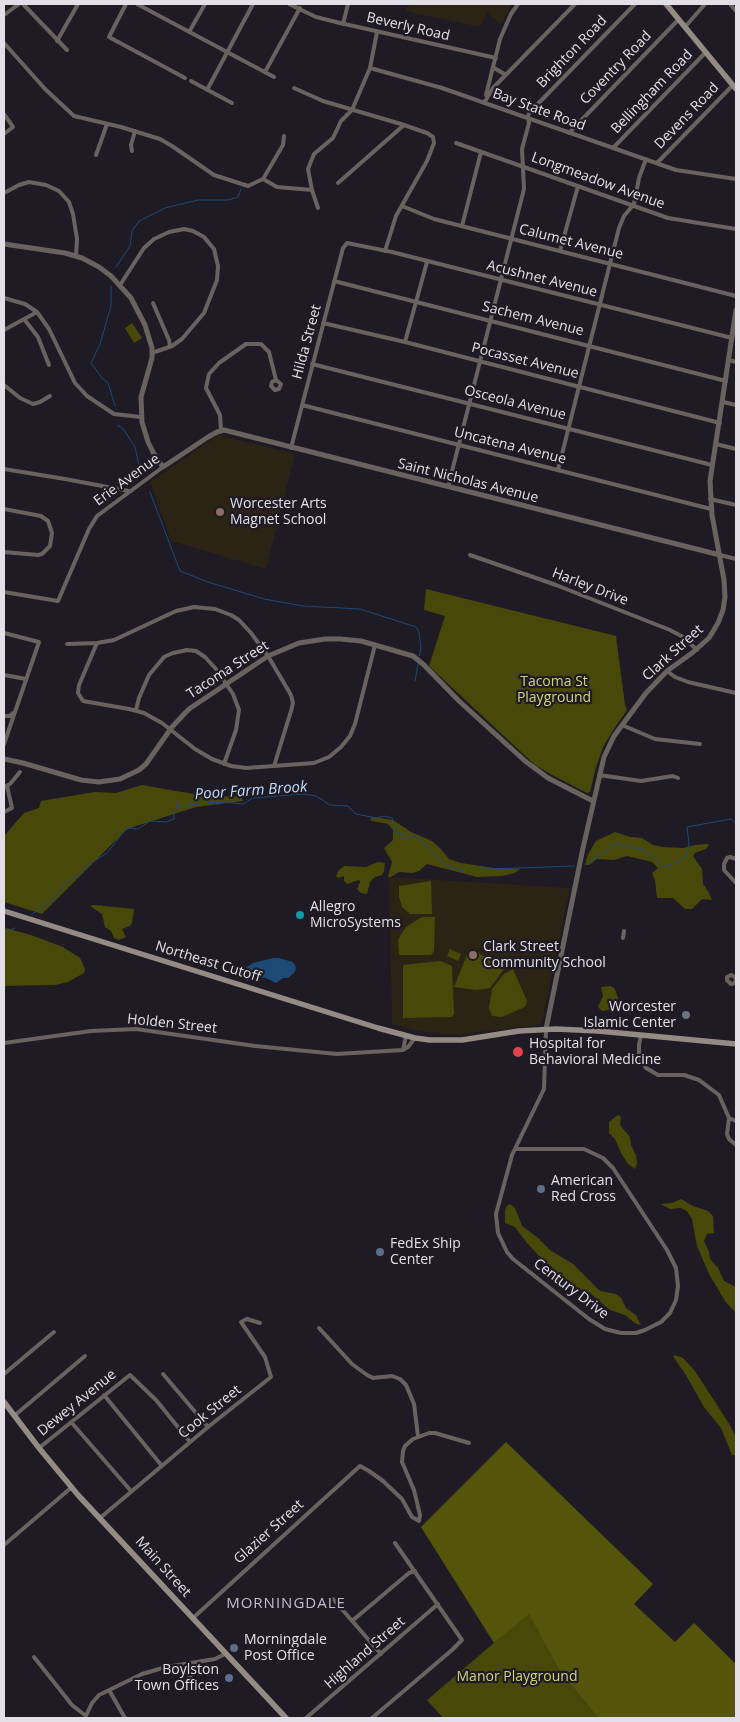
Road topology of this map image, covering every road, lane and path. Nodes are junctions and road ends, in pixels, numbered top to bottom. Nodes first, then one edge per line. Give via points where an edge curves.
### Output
1 (19, 4) edge
2 (23, 4) edge
3 (78, 4) edge
4 (126, 4) edge
5 (138, 4) edge
6 (204, 4) edge
7 (253, 4) edge
8 (289, 4) edge
9 (348, 4) edge
10 (518, 4) edge
11 (576, 4) edge
12 (635, 4) edge
13 (666, 4) edge
14 (705, 4) edge
15 (730, 4) edge
16 (300, 8) junction
17 (736, 11) edge
18 (4, 15) edge
19 (679, 19) junction
20 (343, 24) junction
21 (685, 27) junction
22 (189, 32) junction
23 (377, 32) junction
24 (57, 41) junction
25 (4, 43) edge
26 (67, 50) dead end
27 (227, 52) junction
28 (706, 52) junction
29 (496, 58) junction
30 (370, 68) junction
31 (494, 68) junction
32 (265, 72) junction
33 (506, 75) junction
34 (274, 77) dead end
35 (186, 78) dead end
36 (191, 81) dead end
37 (735, 87) edge
38 (294, 88) dead end
39 (207, 90) junction
40 (484, 102) junction
41 (232, 104) dead end
42 (352, 110) junction
43 (4, 114) edge
44 (528, 118) junction
45 (108, 124) junction
46 (404, 125) junction
47 (135, 131) junction
48 (569, 133) junction
49 (4, 134) edge
50 (284, 136) dead end
51 (456, 143) dead end
52 (614, 148) junction
53 (132, 151) dead end
54 (481, 152) junction
55 (96, 155) dead end
56 (646, 159) junction
57 (657, 163) junction
58 (522, 166) junction
59 (263, 179) junction
60 (736, 180) edge
61 (338, 184) dead end
62 (578, 186) junction
63 (312, 190) junction
64 (4, 193) edge
65 (633, 205) junction
66 (402, 206) junction
67 (318, 208) dead end
68 (462, 226) junction
69 (736, 229) edge
70 (512, 239) junction
71 (347, 243) joint
72 (4, 244) edge
73 (385, 251) junction
74 (560, 251) junction
75 (76, 256) junction
76 (427, 262) junction
77 (610, 264) junction
78 (501, 280) junction
79 (334, 281) junction
80 (120, 285) junction
81 (736, 296) edge
82 (4, 298) edge
83 (416, 302) junction
84 (153, 303) dead end
85 (600, 305) junction
86 (736, 310) edge
87 (37, 312) junction
88 (736, 317) edge
89 (24, 320) junction
90 (491, 320) junction
91 (323, 323) junction
92 (4, 330) edge
93 (732, 338) junction
94 (406, 342) junction
95 (589, 345) junction
96 (170, 346) junction
97 (152, 353) junction
98 (729, 360) junction
99 (480, 362) junction
100 (736, 362) edge
101 (312, 364) junction
102 (49, 365) dead end
103 (276, 380) dead end
104 (726, 381) junction
105 (4, 385) edge
106 (578, 386) junction
107 (50, 396) dead end
108 (723, 402) junction
109 (470, 404) junction
110 (302, 405) junction
111 (736, 405) edge
112 (141, 417) junction
113 (720, 423) junction
114 (569, 429) junction
115 (221, 430) junction
116 (716, 444) junction
117 (459, 445) junction
118 (291, 448) junction
119 (736, 449) edge
120 (712, 465) junction
121 (164, 467) junction
122 (4, 469) edge
123 (558, 470) junction
124 (448, 487) junction
125 (129, 492) junction
126 (710, 499) junction
127 (736, 505) edge
128 (4, 509) edge
129 (711, 509) junction
130 (4, 552) edge
131 (470, 555) dead end
132 (720, 555) junction
133 (736, 559) edge
134 (4, 592) edge
135 (4, 633) edge
136 (98, 643) junction
137 (67, 644) dead end
138 (375, 645) junction
139 (697, 650) junction
140 (268, 656) junction
141 (667, 671) junction
142 (4, 675) edge
143 (26, 679) junction
144 (226, 684) junction
145 (736, 693) edge
146 (136, 710) junction
147 (15, 711) junction
148 (4, 716) edge
149 (622, 725) junction
150 (170, 730) junction
151 (4, 744) edge
152 (700, 744) dead end
153 (4, 759) edge
154 (224, 764) junction
155 (274, 766) junction
156 (20, 772) dead end
157 (599, 775) junction
158 (678, 778) dead end
159 (5, 787) edge
160 (593, 801) junction
161 (4, 812) edge
162 (736, 859) edge
163 (736, 883) edge
164 (4, 911) edge
165 (624, 932) dead end
166 (623, 938) dead end
167 (546, 1029) junction
168 (641, 1035) junction
169 (406, 1036) junction
170 (415, 1038) junction
171 (4, 1043) edge
172 (736, 1044) edge
173 (402, 1050) junction
174 (729, 1118) junction
175 (736, 1121) edge
176 (736, 1145) edge
177 (515, 1149) junction
178 (260, 1323) dead end
179 (319, 1328) dead end
180 (54, 1332) dead end
181 (85, 1356) dead end
182 (4, 1374) edge
183 (163, 1374) dead end
184 (104, 1395) junction
185 (4, 1402) edge
186 (14, 1416) junction
187 (71, 1422) junction
188 (208, 1427) junction
189 (418, 1436) junction
190 (190, 1442) junction
191 (468, 1443) dead end
192 (38, 1448) junction
193 (162, 1466) junction
194 (72, 1487) junction
195 (131, 1492) junction
196 (100, 1518) junction
197 (395, 1543) dead end
198 (4, 1545) edge
199 (415, 1571) junction
200 (333, 1599) dead end
201 (438, 1604) junction
202 (193, 1618) junction
203 (352, 1621) junction
204 (226, 1654) junction
205 (381, 1654) junction
206 (34, 1657) dead end
207 (180, 1665) junction
208 (108, 1690) junction
209 (202, 1690) dead end
210 (86, 1717) edge
211 (126, 1718) edge
212 (286, 1718) edge
213 (306, 1718) edge
214 (372, 1718) edge

1 - 18 street
2 - 24 street
3 - 24 street
4 - 35 street via 109,37
5 - 22 street
6 - 22 street
7 - 27 street
8 - 16 street, Beverly Road
9 - 20 street
10 - 29 street via 503,33
11 - 33 street
12 - 44 street, Brighton Road via 529,113
13 - 19 main road
14 - 21 street
15 - 17 street
16 - 20 street, Beverly Road
16 - 32 street
19 - 21 main road
19 - 48 street, Coventry Road
20 - 23 street, Beverly Road
21 - 28 main road
22 - 27 street
23 - 29 street, Beverly Road
23 - 30 street
24 - 26 street
25 - 45 street via 69,112
27 - 32 street
27 - 39 street
28 - 37 main road
28 - 52 street, Bellingham Road
29 - 31 street
30 - 40 street, Bay State Road
30 - 42 street
31 - 33 street
31 - 40 street
32 - 34 street
33 - 40 street
36 - 39 street
37 - 57 street, Devens Road
38 - 42 street
39 - 41 street
40 - 44 street, Bay State Road
42 - 46 street
42 - 63 street via 341,121 333,138 314,154 308,169
43 - 49 street via 13,127
44 - 48 street, Bay State Road
44 - 58 street
45 - 47 street
45 - 55 street
46 - 61 street
46 - 66 street via 428,134 434,143
47 - 53 street
47 - 59 street via 172,146 214,175 248,186
48 - 52 street, Bay State Road
50 - 59 street via 283,146
51 - 54 street, Longmeadow Avenue
52 - 56 street, Bay State Road
54 - 58 street, Longmeadow Avenue
54 - 68 street
56 - 57 street, Bay State Road
56 - 65 street
57 - 60 street, Bay State Road via 683,172
58 - 62 street, Longmeadow Avenue
58 - 70 street via 524,189
59 - 63 street via 276,187
62 - 65 street, Longmeadow Avenue
62 - 74 street
63 - 67 street
64 - 75 street via 29,182 46,184 58,191 69,202 73,214
65 - 69 street, Longmeadow Avenue via 668,218
65 - 77 street via 620,224
66 - 68 street, Calumet Avenue via 429,218
66 - 73 street via 394,220
68 - 70 street, Calumet Avenue
70 - 74 street, Calumet Avenue
70 - 78 street
71 - 73 street, Acushnet Avenue
71 - 79 street, Hilda Street
72 - 75 street
73 - 76 street, Acushnet Avenue
74 - 77 street, Calumet Avenue
75 - 80 street via 99,267
76 - 78 street, Acushnet Avenue
76 - 83 street
77 - 81 street, Calumet Avenue
77 - 85 street
78 - 85 street, Acushnet Avenue
78 - 90 street
79 - 83 street, Sachem Avenue
79 - 91 street, Hilda Street
80 - 96 street via 144,248 160,236 184,229 196,232 210,242 218,266 213,293 192,329
80 - 97 street via 140,314 151,339
82 - 87 street via 25,304
83 - 90 street, Sachem Avenue
83 - 94 street
84 - 96 street
85 - 93 street, Acushnet Avenue
85 - 95 street
86 - 88 street, Clark Street
87 - 89 street
87 - 112 street via 78,388 114,414
88 - 93 street, Clark Street
89 - 92 street
89 - 102 street via 38,337
90 - 95 street, Sachem Avenue
90 - 99 street
91 - 94 street, Pocasset Avenue
91 - 101 street, Hilda Street
93 - 98 street, Clark Street
94 - 99 street, Pocasset Avenue
95 - 104 street, Sachem Avenue
95 - 106 street
96 - 97 street
97 - 112 street via 141,397
98 - 100 street
98 - 104 street, Clark Street
99 - 106 street, Pocasset Avenue
99 - 109 street
101 - 109 street, Osceola Avenue
101 - 110 street, Hilda Street
103 - 115 street via 270,352 261,344 246,344 219,364 209,374 206,388 220,415
104 - 108 street, Clark Street
105 - 107 street via 34,404
106 - 113 street, Pocasset Avenue
106 - 114 street
108 - 111 street
108 - 113 street, Clark Street
109 - 114 street, Osceola Avenue
109 - 117 street
110 - 117 street, Uncatena Avenue
110 - 118 street, Hilda Street
112 - 121 street via 148,442
113 - 116 street, Clark Street
114 - 120 street, Osceola Avenue
114 - 123 street
115 - 118 street, Saint Nicholas Avenue
115 - 121 street, Erie Avenue
116 - 119 street
116 - 120 street, Clark Street
117 - 123 street, Uncatena Avenue
117 - 124 street
118 - 124 street, Saint Nicholas Avenue
120 - 126 street, Clark Street
121 - 125 street, Erie Avenue
122 - 125 street
123 - 129 street, Uncatena Avenue
124 - 132 street, Saint Nicholas Avenue
125 - 134 street, Erie Avenue via 95,518 58,602
126 - 127 street
126 - 129 street, Clark Street
128 - 130 street via 34,514 48,521 52,530 51,543 40,554
129 - 132 street, Clark Street
131 - 139 street, Harley Drive via 670,630
132 - 133 street, Saint Nicholas Avenue
132 - 139 street, Clark Street via 725,589 723,610 712,634
135 - 143 street via 39,642
136 - 137 street
136 - 140 street via 114,640 176,611 200,607 215,609 239,620
136 - 146 street via 78,685 78,696 88,702
138 - 140 street, Tacoma Street via 326,639 299,643
138 - 155 street via 355,724 346,742 320,761
138 - 160 street, Tacoma Street via 416,659 525,761 548,778
139 - 141 street, Clark Street
140 - 144 street, Tacoma Street
140 - 155 street via 289,691 292,703
141 - 145 street via 688,682
141 - 149 street, Clark Street
142 - 143 street
143 - 147 street
144 - 146 street via 205,656 193,651 173,652 150,674
144 - 150 street, Tacoma Street via 189,709
144 - 154 street via 239,715
146 - 150 street
147 - 148 street
147 - 151 street
149 - 152 street via 655,739
149 - 157 street, Clark Street via 609,746
150 - 153 street, Tacoma Street via 146,764 120,779 81,780
150 - 154 street via 204,755
154 - 155 street via 246,768
156 - 159 street
157 - 158 street via 641,781
157 - 160 street, Clark Street
159 - 161 street via 12,808
160 - 167 street, Clark Street
162 - 163 street via 727,858 724,864 724,870
164 - 169 main road, Northeast Cutoff
165 - 166 street
167 - 168 main road, Northeast Cutoff
167 - 170 main road, Northeast Cutoff via 450,1040
167 - 177 street, Century Drive via 544,1089
168 - 172 main road, Northeast Cutoff
168 - 174 street via 639,1058 646,1068 658,1075 684,1075 699,1080 719,1095
169 - 170 main road, Northeast Cutoff
169 - 173 street
170 - 173 street
171 - 173 street, Holden Street via 83,1032 136,1029 307,1052 337,1054
174 - 175 street
174 - 176 street via 727,1134
177 - 177 street, Century Drive via 584,1149 603,1158 613,1168 676,1268 676,1300 661,1322 636,1333 621,1334 605,1329 507,1252 498,1233 496,1214
178 - 188 street, Cook Street via 241,1322 265,1357 271,1377
179 - 189 street via 352,1364 367,1375 373,1378 392,1376 406,1385 414,1404
180 - 182 street
181 - 186 street
183 - 188 street
184 - 187 street, Dewey Avenue
184 - 190 street, Dewey Avenue via 130,1375 156,1400
184 - 193 street
185 - 186 main road, Main Street
186 - 192 main road, Main Street
187 - 192 street, Dewey Avenue
187 - 195 street
188 - 190 street, Cook Street
189 - 191 street via 433,1432
189 - 202 street, Glazier Street via 405,1446 402,1458 414,1490 419,1521 412,1517 402,1499 377,1476 360,1466
190 - 193 street, Cook Street
192 - 194 main road, Main Street
193 - 195 street, Cook Street
194 - 196 main road, Main Street
194 - 198 street
195 - 196 street, Cook Street
196 - 202 main road, Main Street
197 - 199 street
199 - 201 street
199 - 203 street
200 - 203 street
201 - 205 street, Highland Street
201 - 214 street via 462,1641
202 - 204 main road, Main Street
203 - 205 street
204 - 207 street
204 - 212 main road, Main Street
205 - 213 street, Highland Street
206 - 210 street via 72,1705
207 - 208 street via 148,1672
207 - 209 street
208 - 210 street via 96,1698
208 - 211 street

